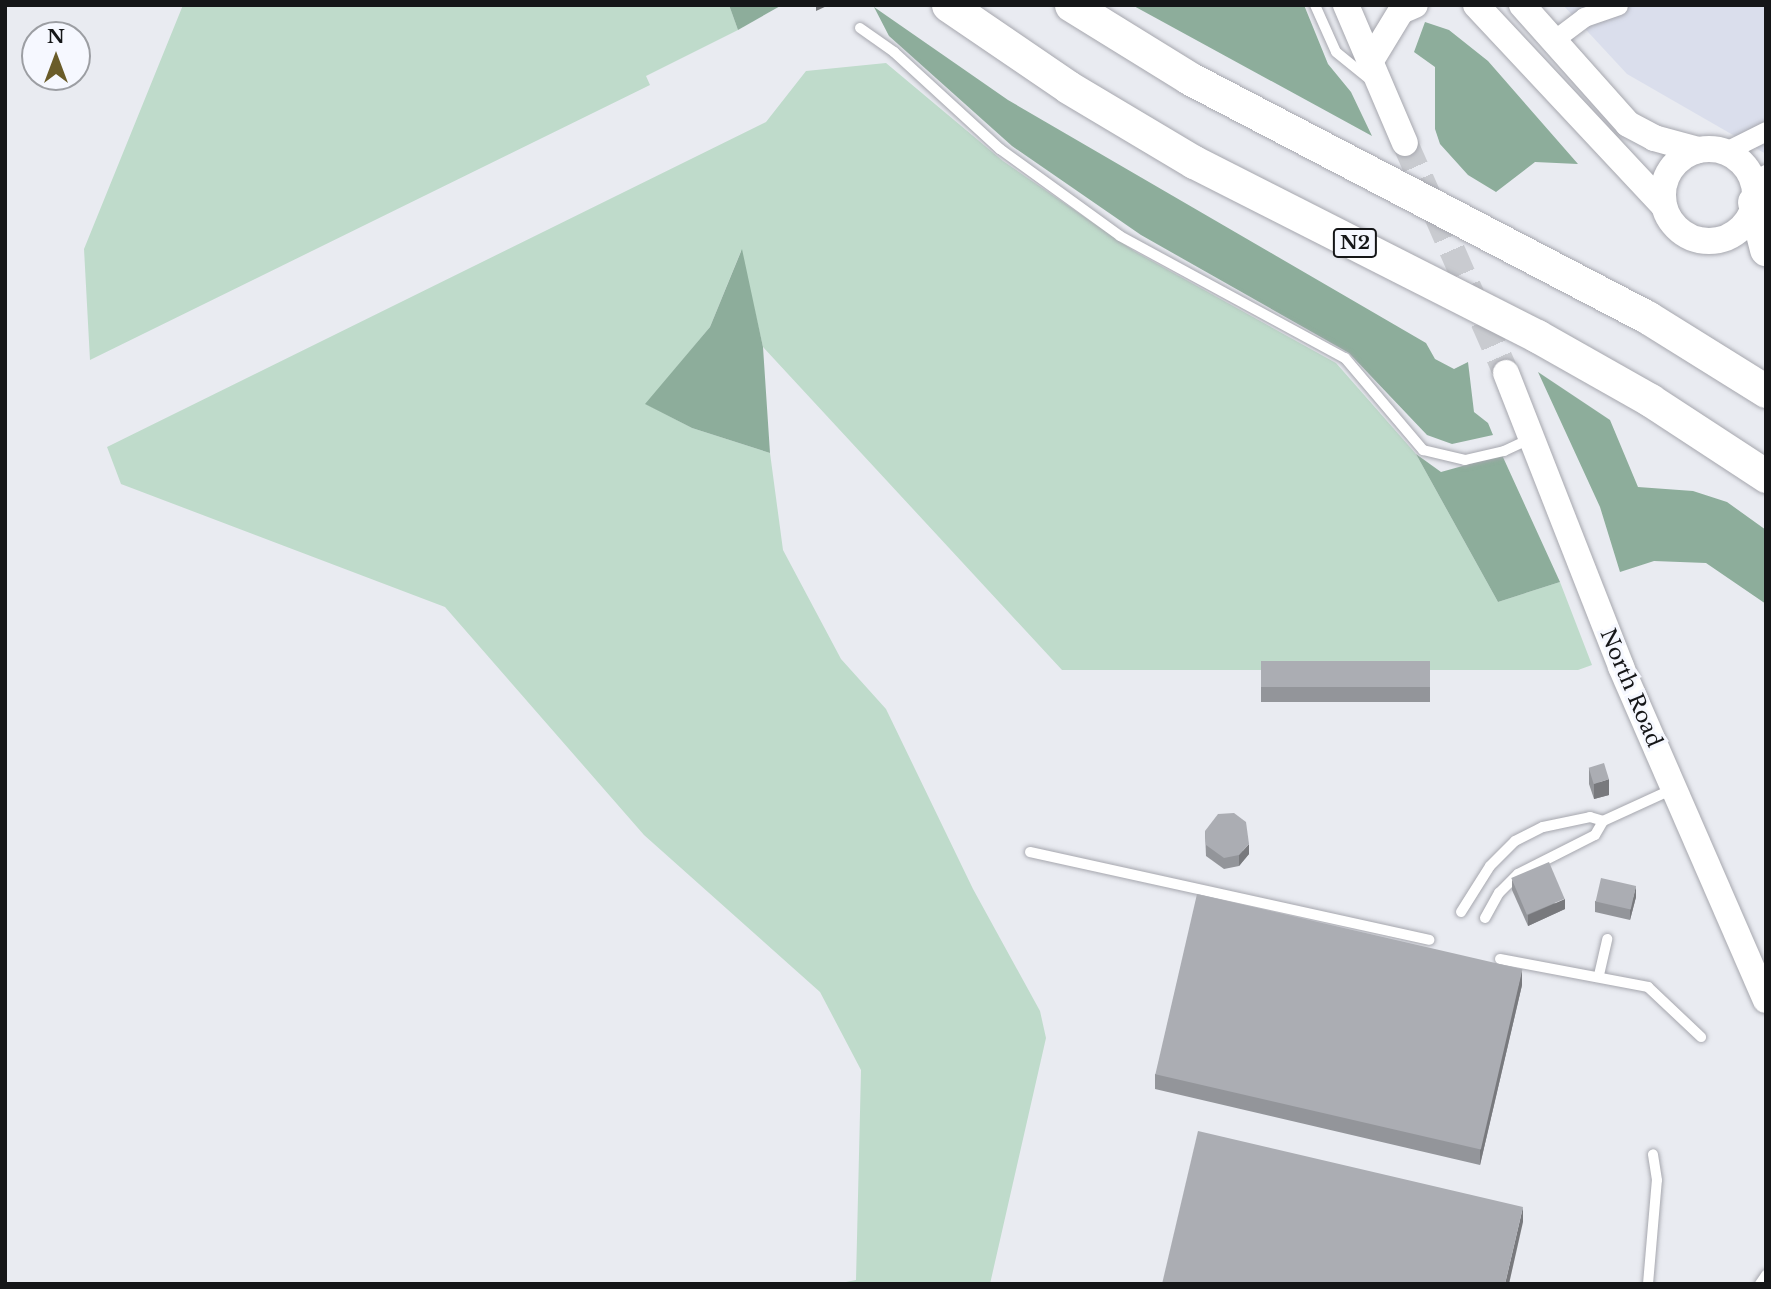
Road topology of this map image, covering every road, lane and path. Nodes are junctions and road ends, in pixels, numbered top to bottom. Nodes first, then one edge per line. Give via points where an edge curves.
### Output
1 (948, 5) edge
2 (1071, 5) edge
3 (1315, 5) edge
4 (1346, 5) edge
5 (1415, 5) edge
6 (1460, 5) edge
7 (1522, 5) edge
8 (1618, 5) edge
9 (1480, 10) edge
10 (860, 28) dead end
11 (1555, 39) junction
12 (1370, 62) junction
13 (1382, 90) junction
14 (1766, 131) edge
15 (1405, 143) tunnel mouth
16 (1698, 150) junction
17 (1724, 152) junction
18 (1758, 186) edge
19 (1664, 206) junction
20 (1766, 249) edge
21 (1506, 373) tunnel mouth
22 (1766, 391) edge
23 (1532, 438) junction
24 (1766, 476) edge
25 (1673, 789) junction
26 (1603, 821) junction
27 (1030, 852) dead end
28 (1461, 912) dead end
29 (1485, 918) dead end
30 (1607, 939) dead end
31 (1429, 940) dead end
32 (1500, 959) dead end
33 (1599, 975) junction
34 (1766, 1000) edge
35 (1701, 1037) dead end
36 (1653, 1154) dead end
37 (1766, 1275) edge
38 (1648, 1284) edge
39 (1760, 1284) edge

1 - 24 highway, N2 via 1068,87 1194,162 1537,336 1650,400
2 - 22 highway via 1189,78 1647,317
3 - 13 lane via 1336,52
4 - 12 main road
5 - 12 main road via 1401,11
6 - 9 main road
7 - 11 main road
8 - 11 street via 1584,17
9 - 19 main road
10 - 23 lane via 894,52 1000,149 1120,236 1345,358 1423,450 1465,460 1504,452
11 - 16 main road via 1628,124 1654,138
12 - 13 main road
13 - 15 main road
14 - 17 street
16 - 17 main road
16 - 19 main road via 1674,163 1667,175
17 - 18 main road via 1747,169
18 - 19 main road via 1739,229 1710,241 1681,232
18 - 20 highway
21 - 23 main road, North Road
23 - 25 main road, North Road
25 - 26 lane
25 - 34 main road, North Road
26 - 28 lane via 1590,817 1515,841 1490,866
26 - 29 lane via 1595,835 1518,874 1499,893
27 - 31 lane
30 - 33 lane
32 - 33 lane
33 - 35 lane via 1648,987
36 - 38 lane via 1657,1180
37 - 39 lane

